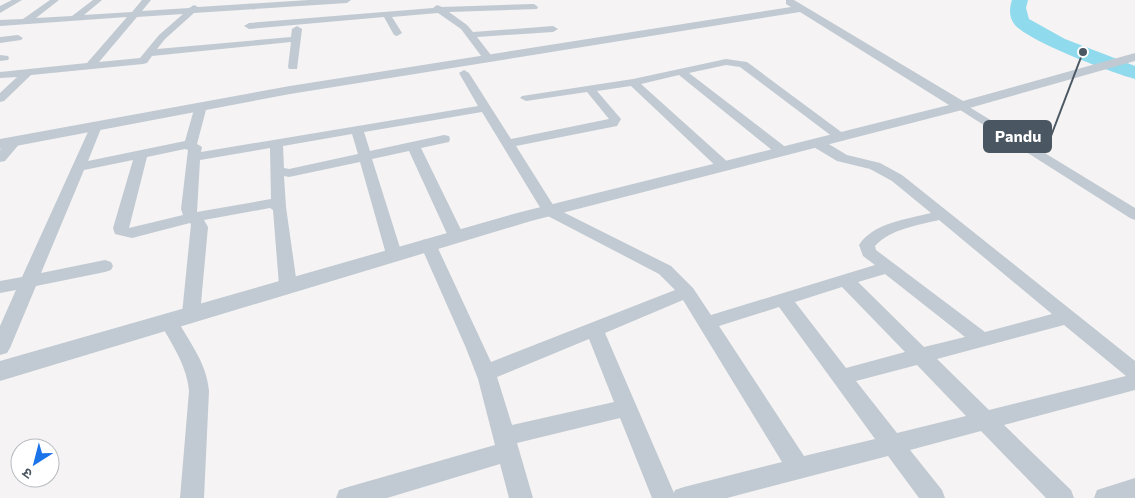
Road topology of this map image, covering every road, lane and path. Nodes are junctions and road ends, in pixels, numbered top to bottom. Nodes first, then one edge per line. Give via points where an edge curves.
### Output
1 (18, 0) edge
2 (55, 0) edge
3 (98, 0) edge
4 (147, 0) edge
5 (199, 0) edge
6 (347, 0) edge
7 (434, 0) edge
8 (787, 0) edge
9 (304, 1) edge
10 (255, 3) edge
11 (533, 3) edge
12 (801, 9) junction
13 (0, 10) edge
14 (192, 10) junction
15 (439, 10) junction
16 (134, 14) junction
17 (387, 15) junction
18 (526, 17) dead end
19 (74, 18) junction
20 (472, 19) dead end
21 (454, 20) junction
22 (26, 21) junction
23 (297, 22) junction
24 (0, 23) edge
25 (249, 26) dead end
26 (553, 29) dead end
27 (398, 33) dead end
28 (470, 35) junction
29 (18, 38) dead end
30 (296, 39) junction
31 (0, 40) edge
32 (150, 52) junction
33 (489, 58) junction
34 (1131, 58) edge
35 (90, 66) junction
36 (293, 67) dead end
37 (28, 72) junction
38 (681, 72) junction
39 (464, 73) dead end
40 (0, 75) edge
41 (633, 82) junction
42 (590, 89) junction
43 (526, 98) dead end
44 (0, 99) edge
45 (201, 106) junction
46 (961, 106) junction
47 (486, 108) junction
48 (96, 126) junction
49 (356, 130) junction
50 (842, 137) junction
51 (444, 139) dead end
52 (15, 142) junction
53 (276, 143) junction
54 (817, 143) junction
55 (0, 144) edge
56 (507, 144) junction
57 (413, 146) junction
58 (193, 151) junction
59 (783, 152) junction
60 (141, 155) junction
61 (365, 156) junction
62 (0, 158) edge
63 (78, 167) junction
64 (725, 167) junction
65 (277, 170) junction
66 (279, 206) junction
67 (549, 211) junction
68 (942, 215) junction
69 (1135, 215) edge
70 (193, 217) junction
71 (456, 236) junction
72 (428, 244) junction
73 (394, 254) junction
74 (105, 266) dead end
75 (888, 267) junction
76 (30, 280) junction
77 (845, 280) junction
78 (288, 285) junction
79 (0, 287) edge
80 (687, 292) junction
81 (782, 300) junction
82 (191, 314) junction
83 (1068, 317) junction
84 (168, 321) junction
85 (706, 323) junction
86 (594, 328) junction
87 (2, 340) edge
88 (982, 340) junction
89 (920, 356) junction
90 (0, 371) edge
91 (1135, 372) edge
92 (486, 373) junction
93 (841, 377) junction
94 (1135, 382) edge
95 (627, 408) junction
96 (985, 421) junction
97 (506, 444) junction
98 (892, 445) junction
99 (799, 468) junction
100 (1135, 489) edge
101 (192, 498) edge
102 (348, 498) edge
103 (520, 498) edge
104 (664, 498) edge
105 (684, 498) edge
106 (932, 498) edge
107 (1062, 498) edge
108 (1106, 498) edge

1 - 13 street
2 - 22 street
3 - 19 street
4 - 16 street
5 - 14 street
6 - 9 street
7 - 15 street
8 - 12 street
9 - 10 street
10 - 14 street
11 - 15 street
11 - 18 street via 535,14
12 - 33 street
12 - 46 street
14 - 16 street
14 - 32 street
15 - 17 street
15 - 21 street
16 - 19 street
16 - 35 street
17 - 23 street
17 - 27 street
19 - 22 street
20 - 21 street
21 - 28 street
22 - 24 street
23 - 25 street
23 - 30 street
26 - 28 street
28 - 33 street
29 - 31 street
30 - 32 street
30 - 36 street
32 - 35 street via 143,62
33 - 45 street
34 - 46 street
35 - 37 street
37 - 40 street
37 - 44 street
38 - 41 street
38 - 50 street via 726,62 744,64
38 - 59 street
39 - 47 street
41 - 42 street
41 - 64 street
42 - 43 street
42 - 56 street via 615,119 613,123
45 - 48 street
45 - 58 street
46 - 50 street
46 - 69 street
47 - 49 street
47 - 56 street
48 - 52 street
48 - 63 street
49 - 53 street
49 - 61 street
50 - 54 street
51 - 57 street
52 - 55 street
52 - 62 street
53 - 58 street
53 - 65 street
54 - 59 street
54 - 68 street via 842,158 885,171
56 - 67 street
57 - 61 street
57 - 71 street
58 - 60 street
58 - 70 street via 188,208
59 - 64 street
60 - 63 street
60 - 70 street via 121,231 132,233
61 - 65 street via 289,173
61 - 73 street
63 - 76 street
64 - 67 street
65 - 66 street
66 - 70 street via 265,203
66 - 78 street
67 - 71 street
67 - 80 street via 665,270
68 - 75 street via 880,232 870,239 867,245 869,252
68 - 83 street
70 - 82 street via 199,221 200,227
71 - 72 street
72 - 73 street
72 - 92 street
73 - 78 street
74 - 76 street
75 - 77 street
75 - 88 street
76 - 79 street
76 - 87 street
77 - 81 street
77 - 89 street
78 - 82 street
80 - 85 street
80 - 86 street
81 - 85 street
81 - 93 street
82 - 84 street
83 - 88 street
83 - 91 street
84 - 90 street
84 - 101 street via 198,378 200,391
85 - 99 street
86 - 92 street
86 - 95 street
88 - 89 street
89 - 93 street
89 - 96 street
92 - 97 street
93 - 98 street
94 - 96 street
95 - 97 street
95 - 104 street
96 - 98 street
96 - 107 street
97 - 102 street
97 - 103 street
98 - 99 street
98 - 106 street
99 - 105 street
100 - 108 street

